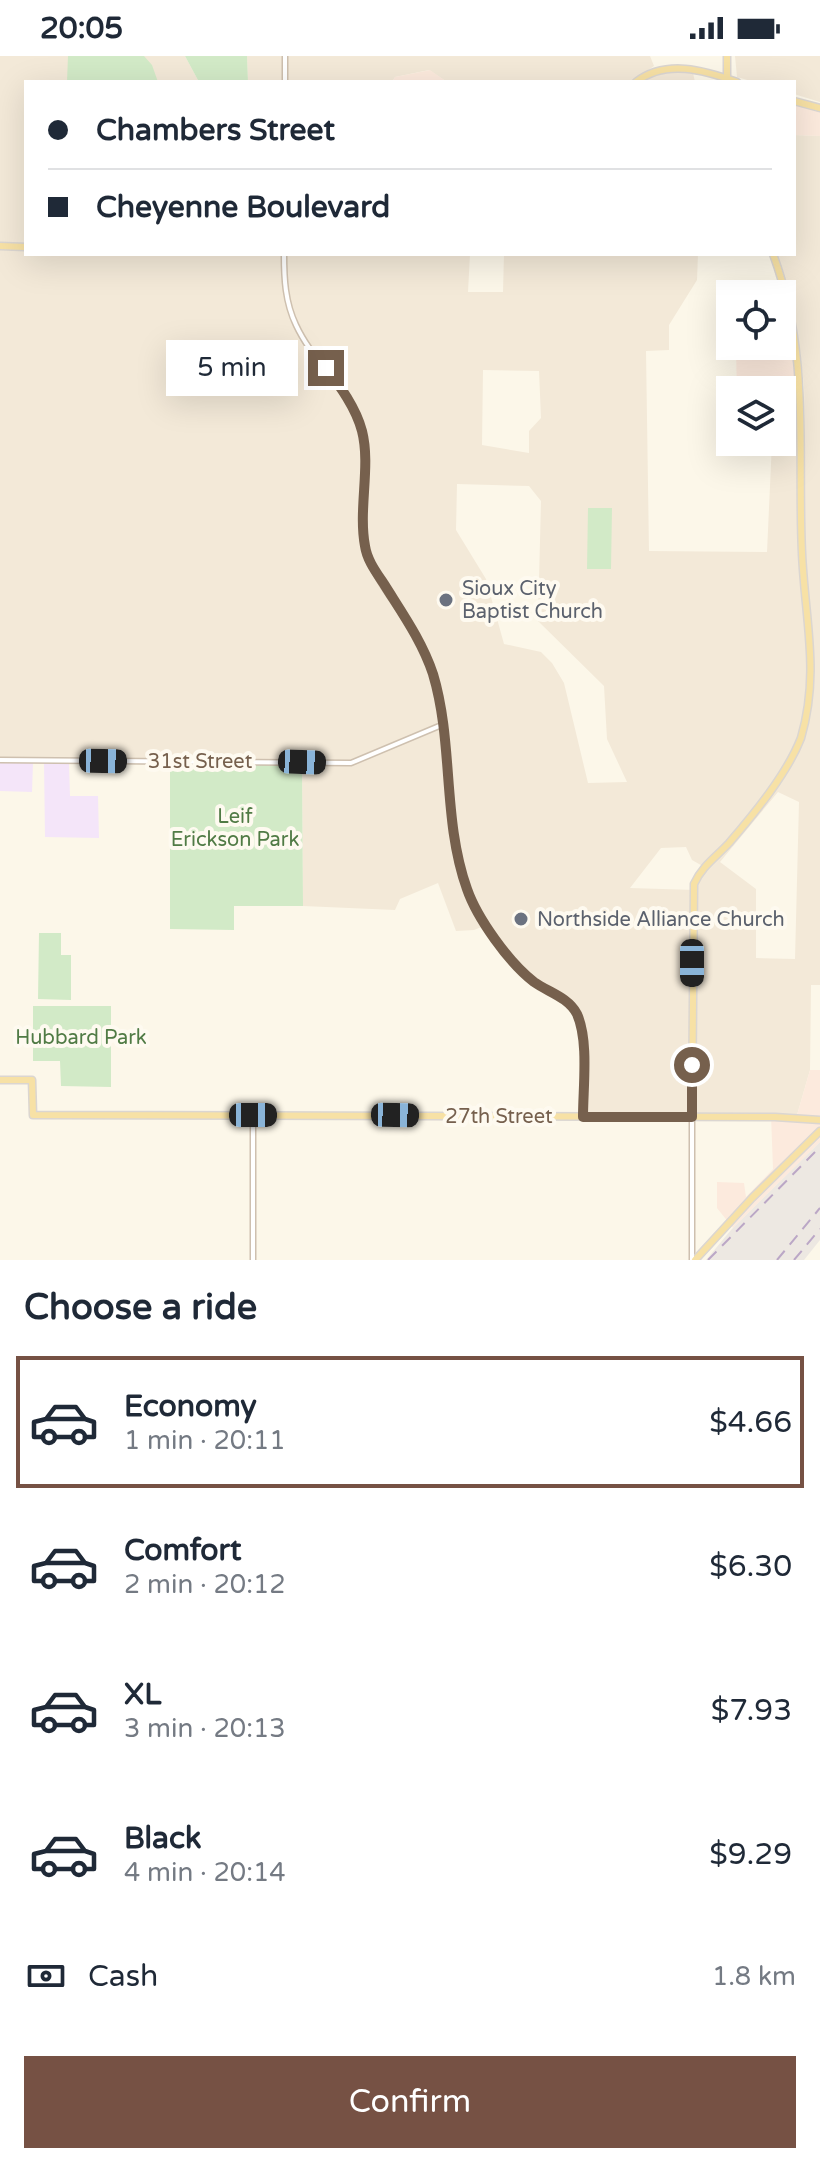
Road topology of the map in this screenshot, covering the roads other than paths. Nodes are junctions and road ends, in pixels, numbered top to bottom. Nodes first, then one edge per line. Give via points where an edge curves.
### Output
1 (285, 56) edge
2 (727, 56) edge
3 (285, 80) edge
4 (640, 80) edge
5 (728, 80) edge
6 (796, 102) edge
7 (820, 108) edge
8 (0, 246) edge
9 (24, 247) edge
10 (284, 256) edge
11 (774, 256) edge
12 (444, 724) junction
13 (0, 760) edge
14 (0, 1080) edge
15 (253, 1115) junction
16 (583, 1117) junction
17 (692, 1117) junction
18 (820, 1120) edge
19 (820, 1131) edge
20 (253, 1260) edge
21 (693, 1260) edge

1 - 3 street
2 - 5 main road
4 - 5 main road via 668,68
6 - 7 main road
8 - 9 main road
10 - 12 street via 286,293 297,328 346,396 361,429 367,555 428,658
11 - 17 main road via 801,380 802,555 815,681 806,726 787,766 694,884
12 - 13 street, 31st Street via 351,763
12 - 16 street via 451,815 467,888 482,920 522,971 576,1012 583,1035
14 - 15 main road, 27th Street via 32,1080 33,1115
15 - 16 main road, 27th Street
15 - 20 street
16 - 17 main road, 27th Street
17 - 18 main road, 27th Street
17 - 21 street
19 - 21 main road

